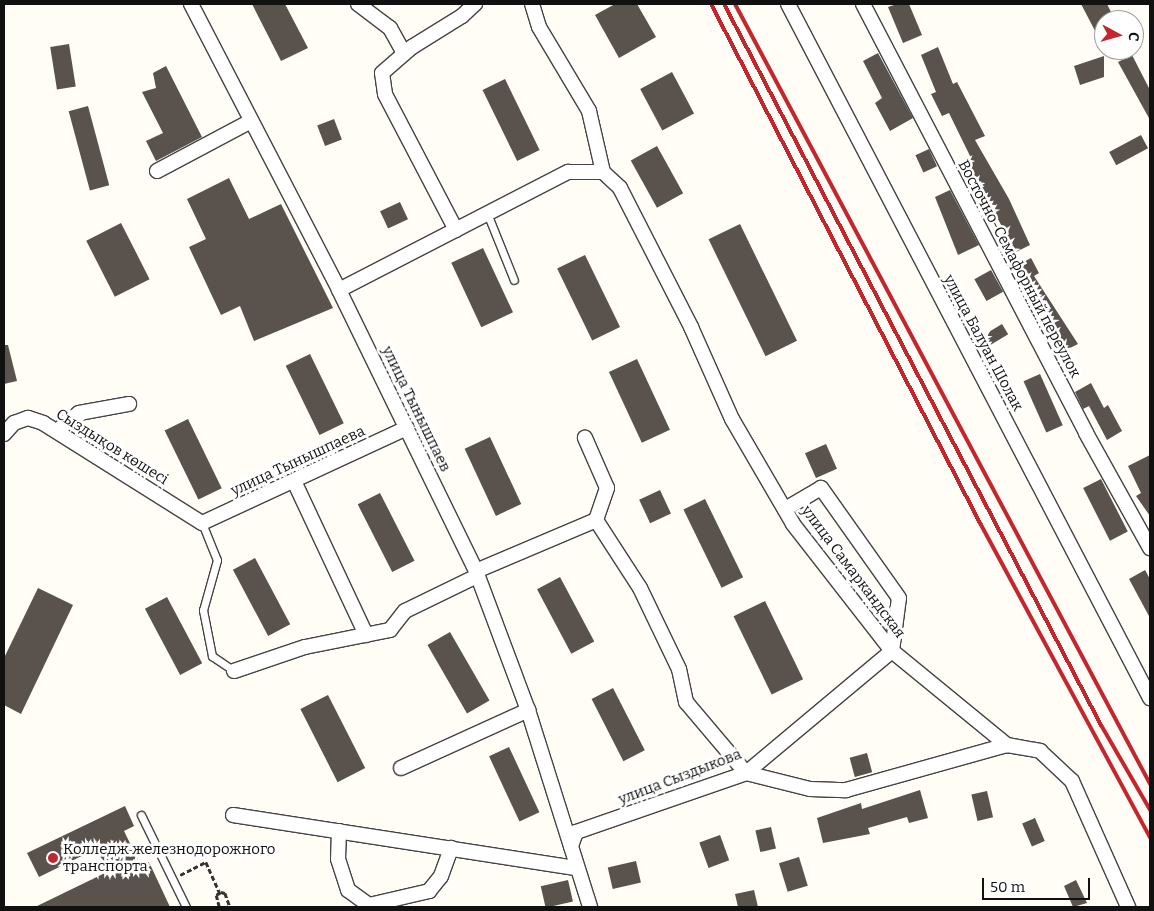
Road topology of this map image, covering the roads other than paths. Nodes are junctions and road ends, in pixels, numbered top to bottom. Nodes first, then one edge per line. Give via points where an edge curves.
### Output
1 (191, 4) edge
2 (358, 4) edge
3 (475, 4) edge
4 (532, 4) edge
5 (788, 4) edge
6 (863, 4) edge
7 (404, 53) junction
8 (251, 121) junction
9 (158, 171) dead end
10 (603, 172) junction
11 (487, 213) junction
12 (456, 230) junction
13 (514, 280) dead end
14 (339, 290) junction
15 (129, 404) dead end
16 (407, 428) junction
17 (58, 430) junction
18 (4, 434) edge
19 (585, 438) dead end
20 (294, 480) junction
21 (785, 509) junction
22 (596, 520) junction
23 (202, 523) junction
24 (1150, 548) edge
25 (477, 574) junction
26 (366, 635) junction
27 (892, 651) junction
28 (234, 670) joint
29 (1150, 698) edge
30 (528, 710) junction
31 (1007, 745) junction
32 (401, 768) dead end
33 (746, 773) junction
34 (141, 815) dead end
35 (233, 815) dead end
36 (339, 831) junction
37 (571, 846) junction
38 (451, 848) junction
39 (577, 868) junction
40 (186, 907) edge
41 (590, 907) edge
42 (1128, 907) edge

1 - 8 street, улица Тынышпаев
2 - 7 street via 390,28
3 - 7 street
4 - 10 street via 539,27 589,111
5 - 29 street, улица Балуан Шолак
6 - 24 street, Восточно-Семафорный переулок via 1086,433
7 - 12 street via 382,72 385,94
8 - 9 street
8 - 14 street, улица Тынышпаев
10 - 11 street via 568,172
10 - 21 street, улица Самаркандская via 620,188 691,327 732,418
11 - 12 street
11 - 13 lane
12 - 14 street
14 - 16 street, улица Тынышпаев
15 - 17 street via 79,413
16 - 20 street, улица Тынышпаева
16 - 25 street, улица Тынышпаев
17 - 18 street, Сыздықов көшесі via 28,418 14,423
17 - 23 street, Сыздықов көшесі
19 - 22 street via 607,488
20 - 23 street, улица Тынышпаева
20 - 26 street
21 - 27 street, улица Самаркандская via 793,524
21 - 27 street via 821,488 899,598
22 - 25 street
22 - 33 street via 640,588 679,669 686,702
23 - 28 lane via 216,560 203,610 212,656
25 - 26 street via 405,611 390,630
25 - 30 street, улица Тынышпаев
26 - 28 street via 306,647
27 - 31 street, улица Самаркандская
27 - 33 street, улица Сыздыкова
30 - 32 street
30 - 37 street, улица Тынышпаев
31 - 33 street via 846,790 810,789
31 - 42 street, улица Самаркандская via 1040,751 1072,781
33 - 37 street, улица Сыздыкова via 576,832
34 - 40 lane
35 - 36 street
36 - 38 street
36 - 38 street via 338,860 348,890 369,905 428,891 442,876
37 - 39 street, улица Тынышпаев
38 - 39 street
39 - 41 street, улица Тынышпаев

